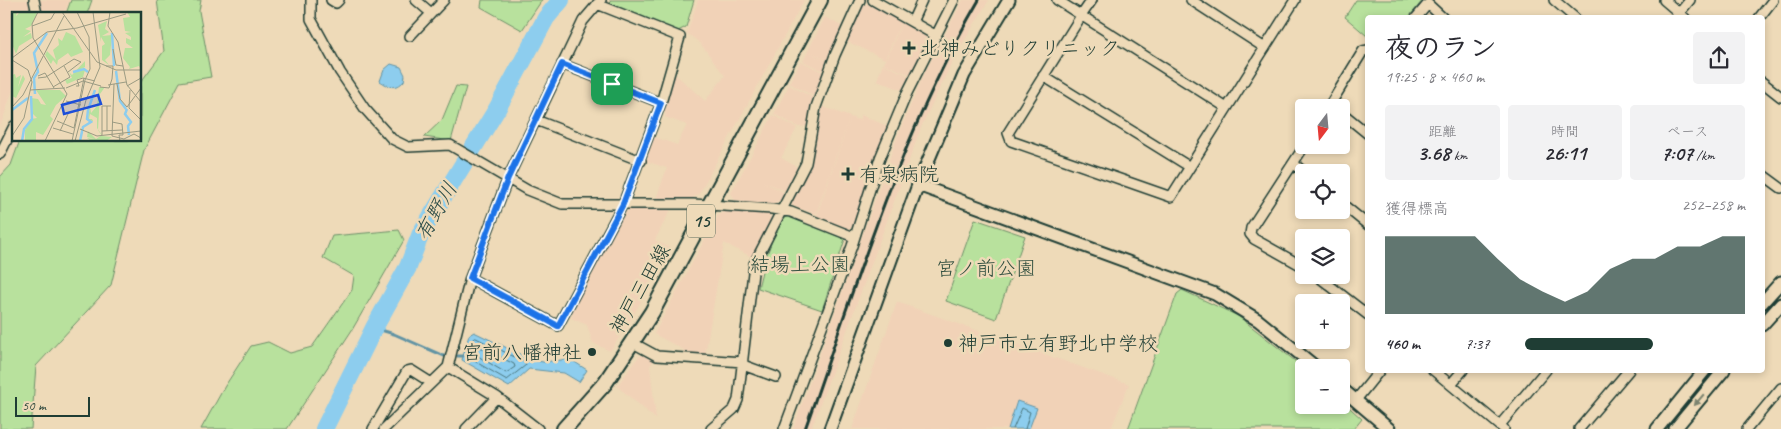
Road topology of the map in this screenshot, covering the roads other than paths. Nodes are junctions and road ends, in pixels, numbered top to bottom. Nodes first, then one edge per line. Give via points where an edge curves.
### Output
1 (311, 0) edge
2 (330, 0) edge
3 (339, 0) edge
4 (416, 0) edge
5 (444, 0) edge
6 (820, 0) edge
7 (860, 0) edge
8 (873, 0) edge
9 (922, 0) edge
10 (954, 0) edge
11 (1009, 0) edge
12 (1057, 0) edge
13 (1092, 0) edge
14 (1191, 0) edge
15 (1554, 0) edge
16 (1664, 0) edge
17 (1690, 0) edge
18 (1773, 0) edge
19 (1293, 1) edge
20 (599, 2) edge
21 (431, 13) junction
22 (1419, 15) edge
23 (1440, 15) edge
24 (1572, 15) edge
25 (1679, 15) edge
26 (1681, 15) edge
27 (1761, 15) edge
28 (1081, 16) junction
29 (912, 22) junction
30 (934, 35) junction
31 (410, 36) dead end
32 (1264, 48) junction
33 (1365, 51) edge
34 (562, 64) junction
35 (1043, 76) junction
36 (1765, 84) edge
37 (1779, 93) edge
38 (1335, 99) edge
39 (661, 103) junction
40 (1227, 108) junction
41 (1350, 119) edge
42 (536, 120) junction
43 (12, 130) edge
44 (1365, 132) edge
45 (0, 154) edge
46 (1300, 154) edge
47 (640, 161) junction
48 (1294, 164) joint
49 (1190, 167) junction
50 (1765, 176) edge
51 (508, 178) junction
52 (918, 185) junction
53 (1781, 188) edge
54 (623, 204) junction
55 (710, 204) junction
56 (781, 210) junction
57 (1350, 210) edge
58 (1365, 223) edge
59 (854, 237) junction
60 (1295, 262) edge
61 (470, 278) junction
62 (1781, 282) edge
63 (1328, 284) edge
64 (1765, 300) edge
65 (1781, 304) edge
66 (1365, 313) edge
67 (1765, 322) edge
68 (633, 343) junction
69 (1306, 359) edge
70 (743, 364) junction
71 (448, 366) junction
72 (1378, 373) edge
73 (1437, 373) edge
74 (1460, 373) edge
75 (1544, 373) edge
76 (1626, 373) edge
77 (1704, 373) edge
78 (1722, 373) edge
79 (776, 377) dead end
80 (430, 382) junction
81 (1451, 384) junction
82 (1780, 392) edge
83 (1350, 395) edge
84 (498, 397) junction
85 (1356, 400) junction
86 (383, 412) junction
87 (394, 419) junction
88 (1502, 427) edge
89 (373, 429) edge
90 (384, 429) edge
91 (466, 429) edge
92 (538, 429) edge
93 (564, 429) edge
94 (712, 429) edge
95 (784, 429) edge
96 (830, 429) edge
97 (1389, 429) edge
98 (1579, 429) edge
99 (1657, 429) edge
100 (1675, 429) edge
101 (1747, 429) edge

1 - 51 street via 311,19 340,72 392,138 408,147 450,145
2 - 3 street via 336,3
4 - 21 street
5 - 21 street
6 - 55 main road, 神戸三田線 / 15
7 - 56 street via 816,107 806,163
8 - 29 street
9 - 29 street
10 - 30 street
11 - 52 street via 964,75
12 - 28 street
13 - 28 street
14 - 32 street
15 - 24 street
16 - 25 street
17 - 26 street
18 - 27 street
19 - 32 street
20 - 34 street via 582,21
20 - 39 street via 680,37
21 - 31 street
22 - 23 street via 1428,4
28 - 35 street
28 - 40 street
29 - 30 street
30 - 59 street via 880,158
32 - 40 street
33 - 38 street
34 - 39 street
34 - 42 street
35 - 49 street
35 - 49 street via 1008,133 1011,142 1172,197
36 - 37 street
39 - 47 street
40 - 49 street
41 - 44 street
42 - 47 street
42 - 51 street
43 - 45 street
46 - 48 street
47 - 54 street
48 - 60 street via 1250,234
50 - 53 street
51 - 54 street via 535,194 562,204
51 - 61 street
52 - 69 street via 1215,294 1258,320
52 - 96 street
54 - 55 street
54 - 61 street via 558,326
55 - 56 street
55 - 68 main road, 神戸三田線 / 15
56 - 59 street
56 - 70 street via 754,264
57 - 58 street
59 - 95 street
61 - 71 street
62 - 64 street
63 - 66 street
65 - 67 street
68 - 70 street via 657,356
68 - 93 main road, 神戸三田線 / 15 via 601,387
70 - 79 street
70 - 94 street via 734,409
71 - 80 street
71 - 84 street
72 - 85 street
73 - 81 street
74 - 81 street
75 - 88 street
76 - 98 street
77 - 99 street
78 -> 100 street
80 - 86 street via 411,370 407,371
80 - 87 street
81 - 88 street
82 - 101 street
83 - 85 street
84 - 91 street
84 - 92 street
85 - 97 street
86 - 87 street
86 - 89 street
87 - 90 street

